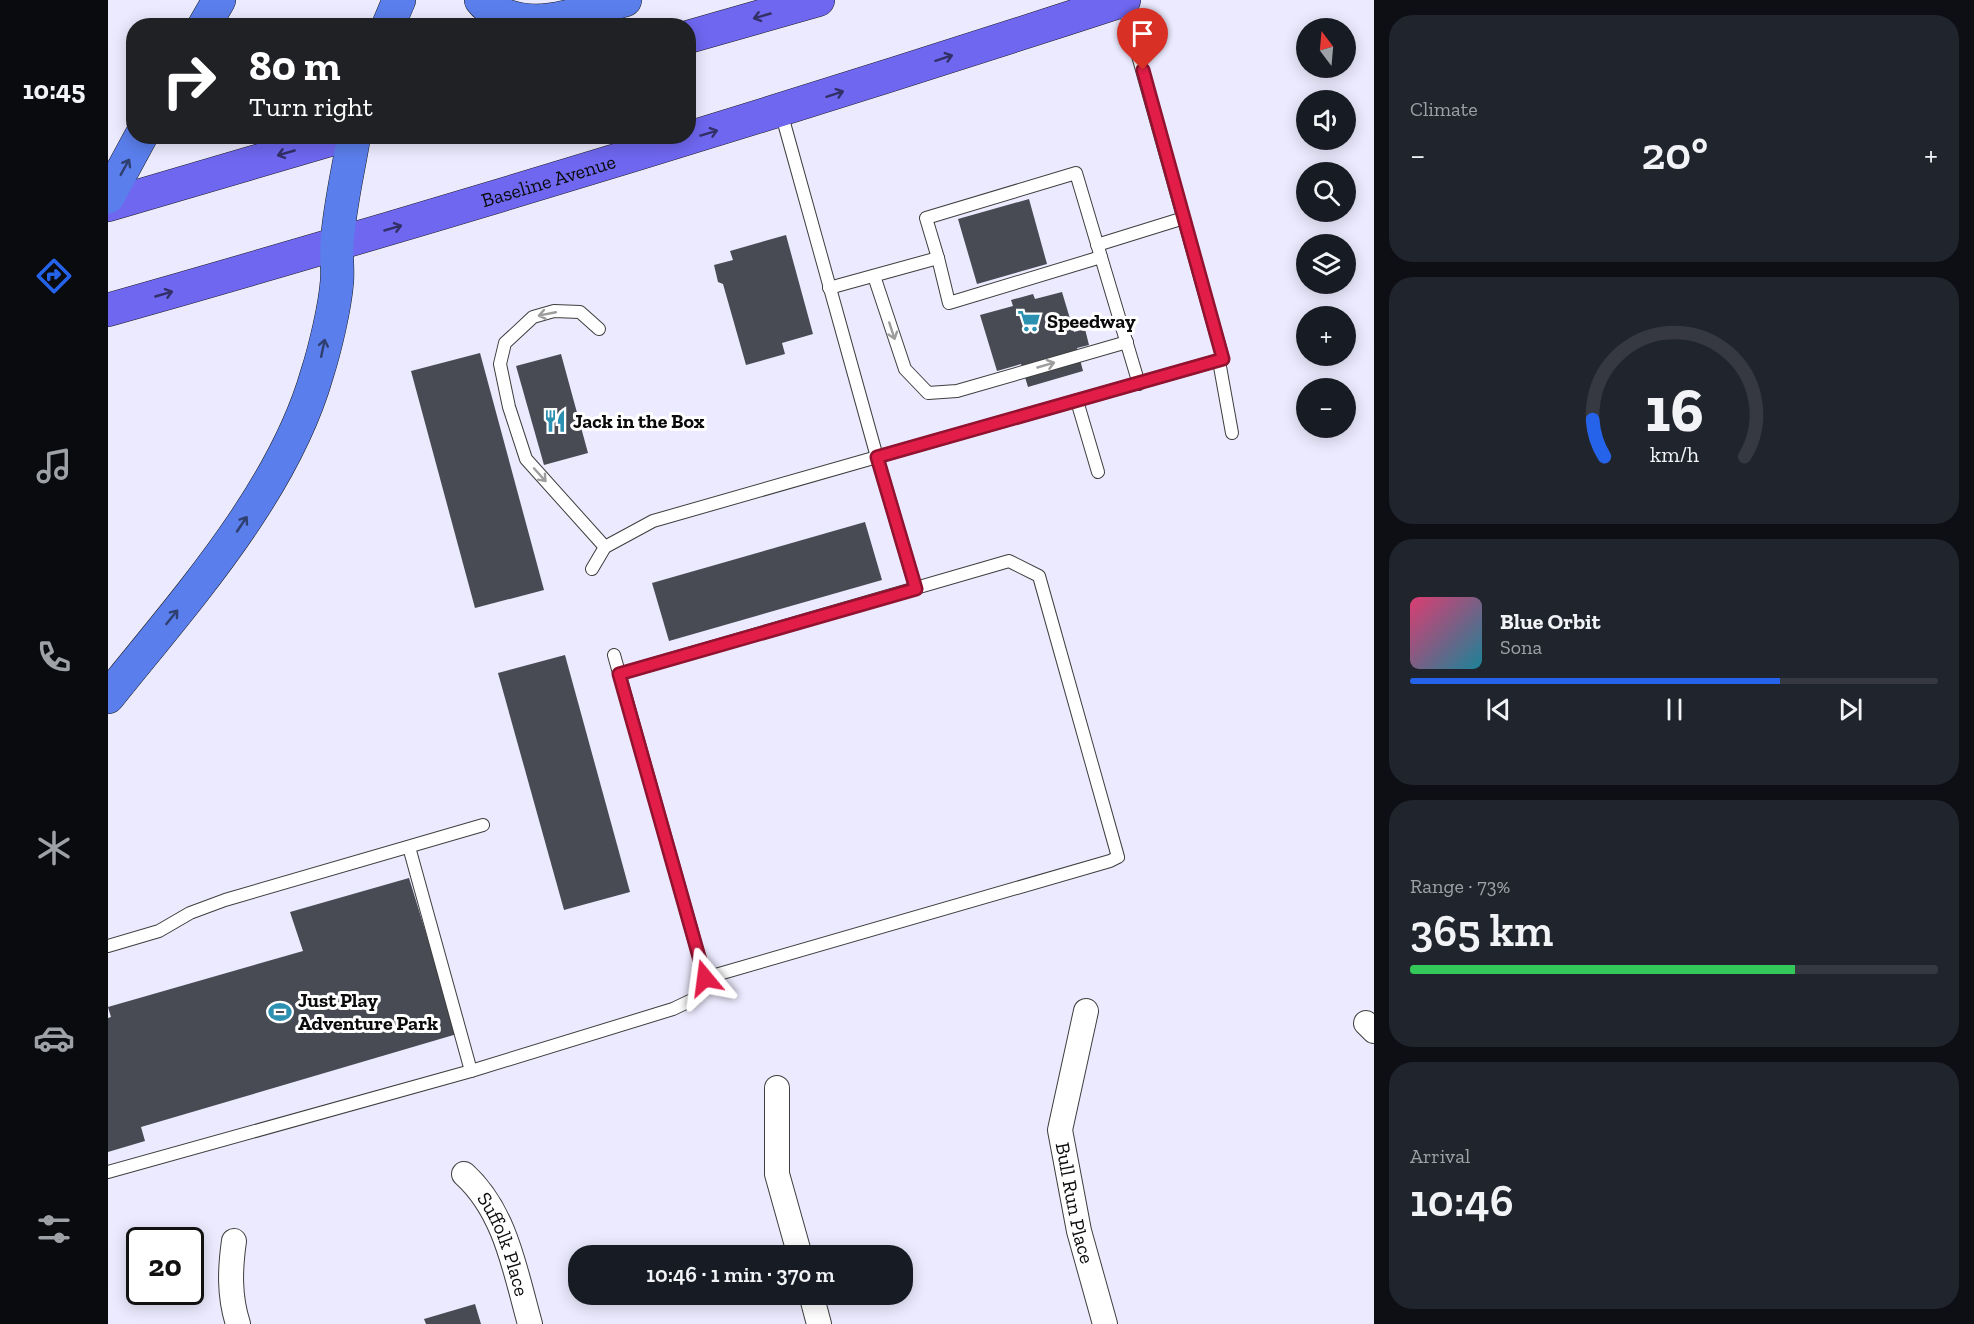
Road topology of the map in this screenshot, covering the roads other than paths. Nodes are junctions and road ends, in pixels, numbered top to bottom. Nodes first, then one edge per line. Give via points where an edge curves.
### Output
1 (219, 0) edge
2 (399, 0) edge
3 (481, 0) edge
4 (625, 0) edge
5 (819, 0) edge
6 (1123, 0) edge
7 (209, 18) edge
8 (391, 18) edge
9 (516, 18) edge
10 (557, 18) edge
11 (696, 35) edge
12 (781, 111) junction
13 (696, 137) edge
14 (137, 144) edge
15 (316, 144) edge
16 (353, 144) edge
17 (672, 144) edge
18 (108, 197) edge
19 (108, 205) edge
20 (1184, 218) junction
21 (337, 245) junction
22 (1099, 251) junction
23 (938, 258) junction
24 (874, 276) junction
25 (829, 288) junction
26 (108, 310) edge
27 (599, 329) dead end
28 (1127, 342) junction
29 (1221, 360) junction
30 (1139, 384) junction
31 (1077, 401) junction
32 (1233, 433) dead end
33 (877, 457) junction
34 (1098, 472) dead end
35 (605, 547) junction
36 (592, 569) dead end
37 (916, 589) junction
38 (614, 655) dead end
39 (619, 674) junction
40 (108, 697) edge
41 (483, 825) dead end
42 (410, 847) junction
43 (108, 946) edge
44 (705, 978) junction
45 (1086, 1011) dead end
46 (471, 1071) junction
47 (777, 1088) dead end
48 (108, 1173) edge
49 (464, 1174) dead end
50 (234, 1241) dead end
51 (797, 1245) edge
52 (814, 1305) edge
53 (238, 1324) edge
54 (530, 1324) edge
55 (819, 1324) edge
56 (1105, 1324) edge

1 - 7 highway
2 - 8 highway
3 - 9 highway
4 - 10 highway
5 -> 11 main road
12 -> 6 main road, Baseline Avenue
6 - 20 lane
13 -> 12 main road, Baseline Avenue
12 - 25 lane
18 -> 14 highway
15 -> 19 main road
16 - 21 highway
21 -> 17 main road, Baseline Avenue
20 - 22 lane
20 - 29 lane
26 -> 21 main road, Baseline Avenue
40 -> 21 highway via 241,525 296,429 317,375 337,282
22 - 23 lane via 949,303
22 - 23 lane via 1076,173 926,218
22 - 28 lane
23 - 24 lane
24 - 25 lane
24 -> 28 lane via 905,369 928,393 957,391
25 - 33 lane
27 -> 35 lane via 580,312 554,311 533,316 506,342 500,364 526,459
28 - 30 lane
29 - 30 lane
29 - 32 lane
30 - 31 lane
31 - 33 lane
31 - 34 lane
33 - 35 lane via 653,521
33 - 37 lane
35 - 36 lane
37 - 39 lane
37 - 44 lane via 1009,561 1039,576 1118,857
38 - 39 lane
39 - 44 lane
41 - 42 lane
42 - 43 lane via 225,900 190,913 159,931
42 - 46 lane
44 - 46 lane via 694,999 674,1009
45 - 56 street, Bull Run Place via 1059,1130 1079,1231
46 - 48 lane
47 - 51 street via 777,1174
49 - 54 street, Suffolk Place via 488,1200 501,1227
50 - 53 street via 231,1287
52 - 55 street

